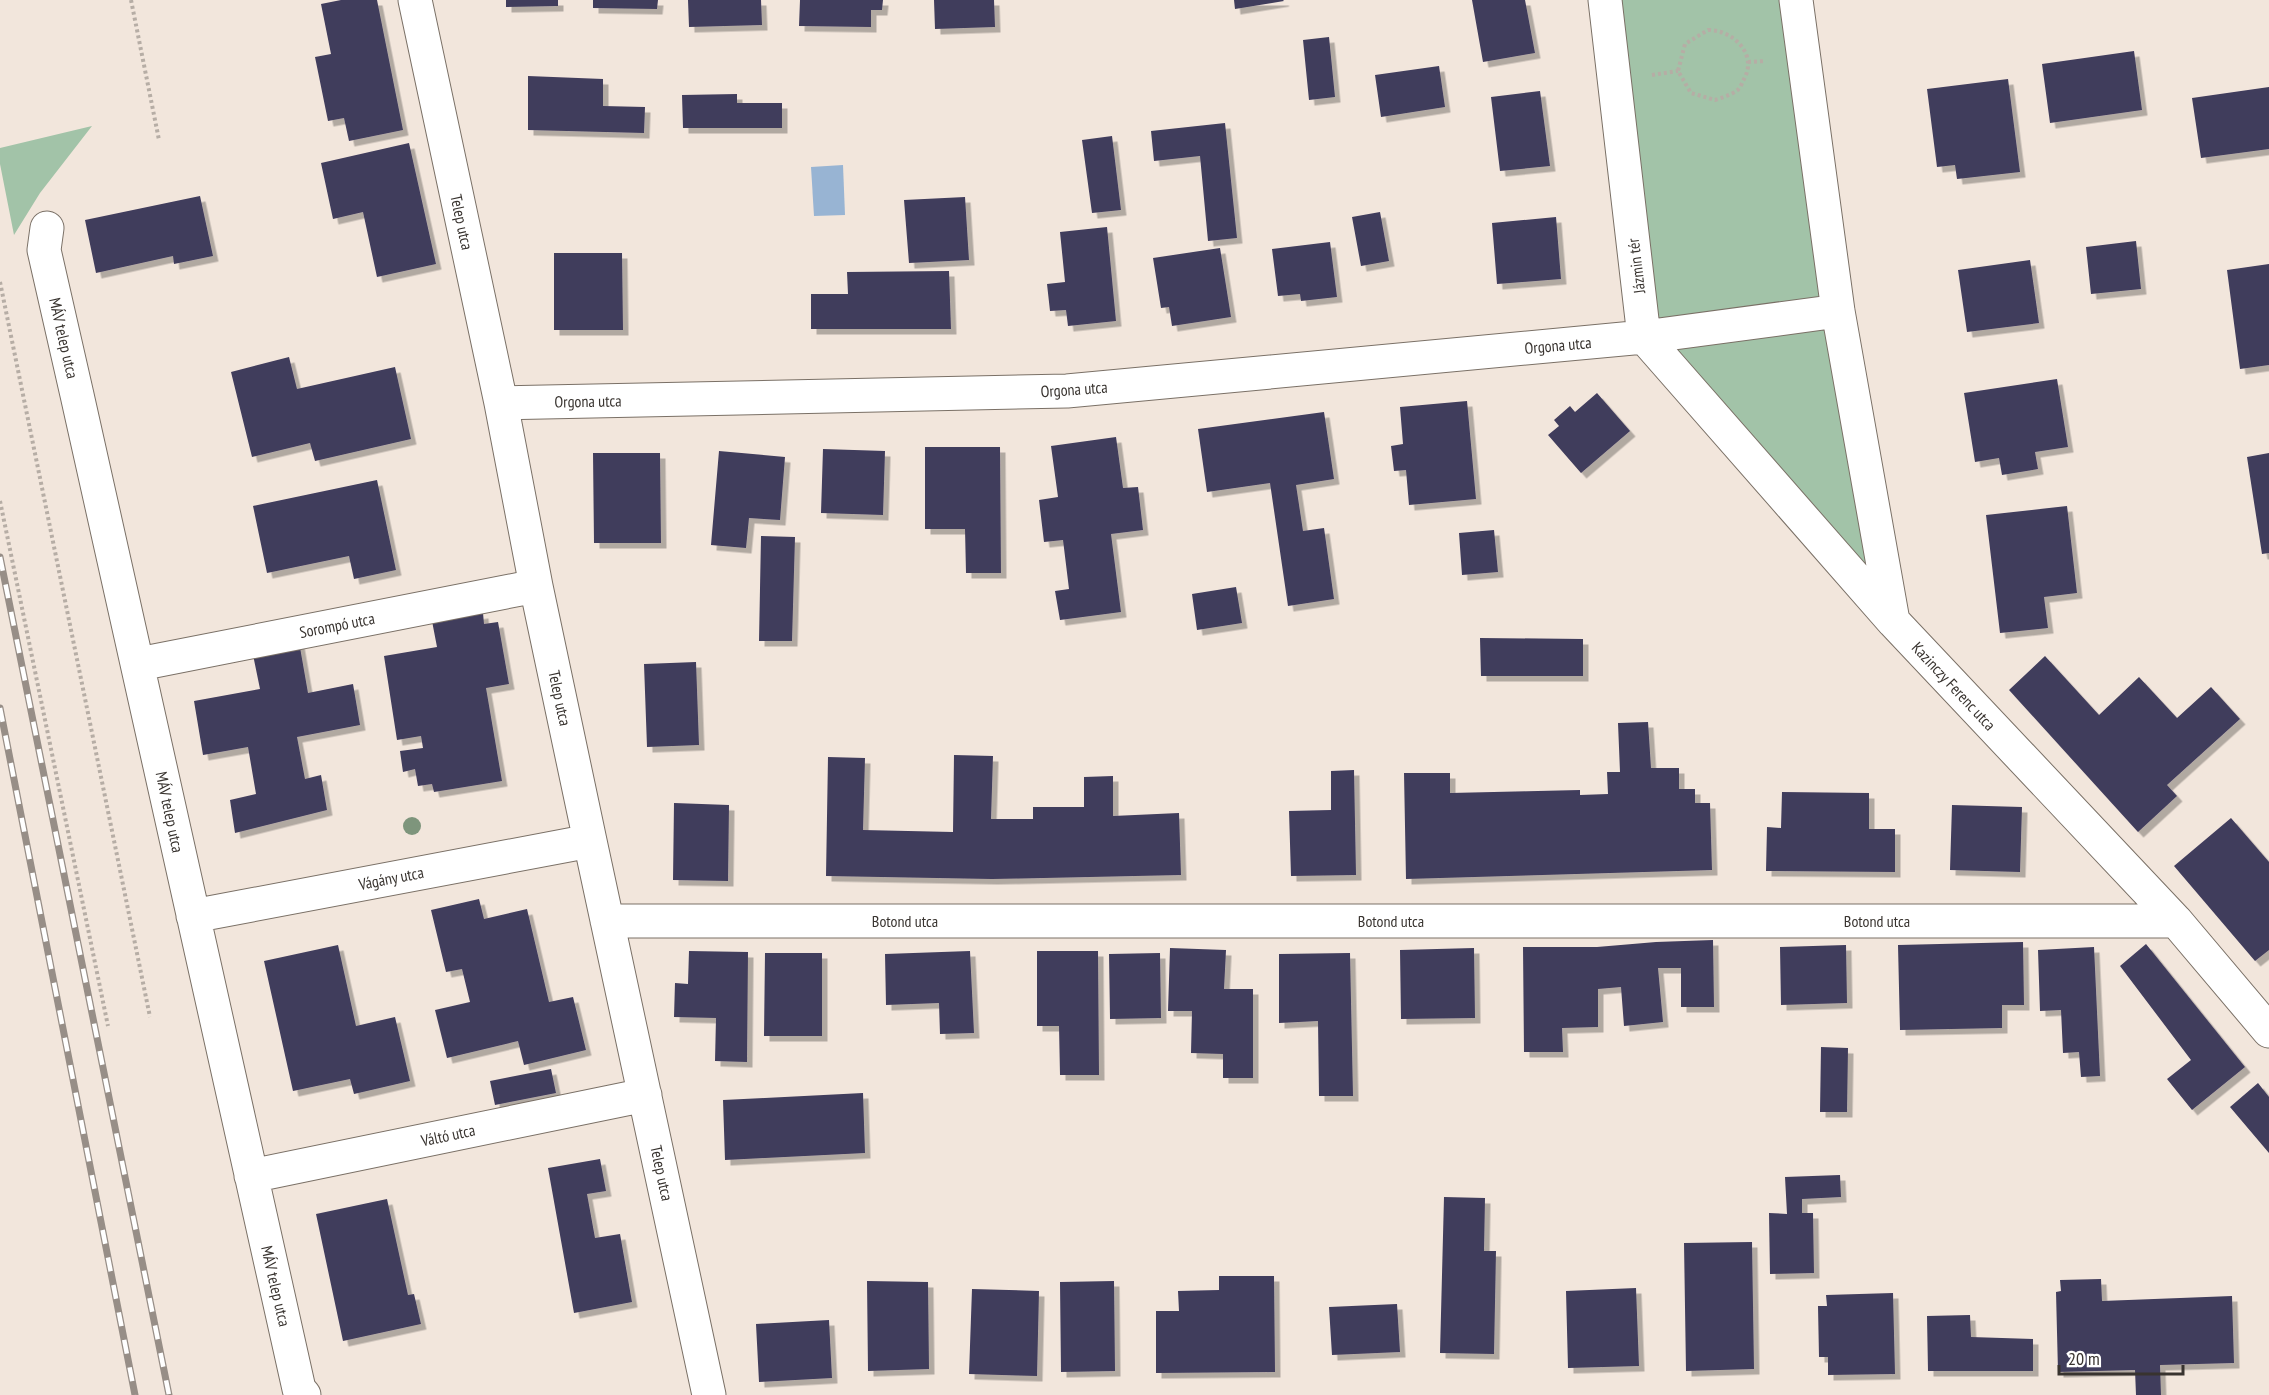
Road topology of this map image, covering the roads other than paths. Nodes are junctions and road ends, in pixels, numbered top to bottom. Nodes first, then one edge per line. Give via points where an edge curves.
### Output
1 (415, 0) edge
2 (1605, 0) edge
3 (1796, 0) edge
4 (46, 228) dead end
5 (1838, 311) junction
6 (1644, 337) junction
7 (501, 403) junction
8 (536, 586) junction
9 (1893, 621) junction
10 (139, 664) junction
11 (590, 841) junction
12 (193, 916) junction
13 (607, 921) junction
14 (2176, 921) junction
15 (2269, 1031) edge
16 (645, 1095) junction
17 (251, 1176) junction
18 (304, 1395) edge
19 (709, 1395) edge

1 - 7 street, Telep utca
2 - 6 street, Jázmin tér
3 - 5 street
4 - 10 street, MÁV telep utca via 44,250
5 - 6 street
5 - 9 street
6 - 7 street, Orgona utca via 1067,391
6 - 9 street, Kazinczy Ferenc utca
7 - 8 street, Telep utca
8 - 10 street, Sorompó utca
8 - 11 street, Telep utca
9 - 14 street, Kazinczy Ferenc utca
10 - 12 street, MÁV telep utca
11 - 12 street, Vágány utca
11 - 13 street, Telep utca
12 - 17 street, MÁV telep utca
13 - 14 street, Botond utca
13 - 16 street, Telep utca
14 - 15 street, Kazinczy Ferenc utca
16 - 17 street, Váltó utca
16 - 19 street, Telep utca
17 - 18 street, MÁV telep utca via 299,1389

